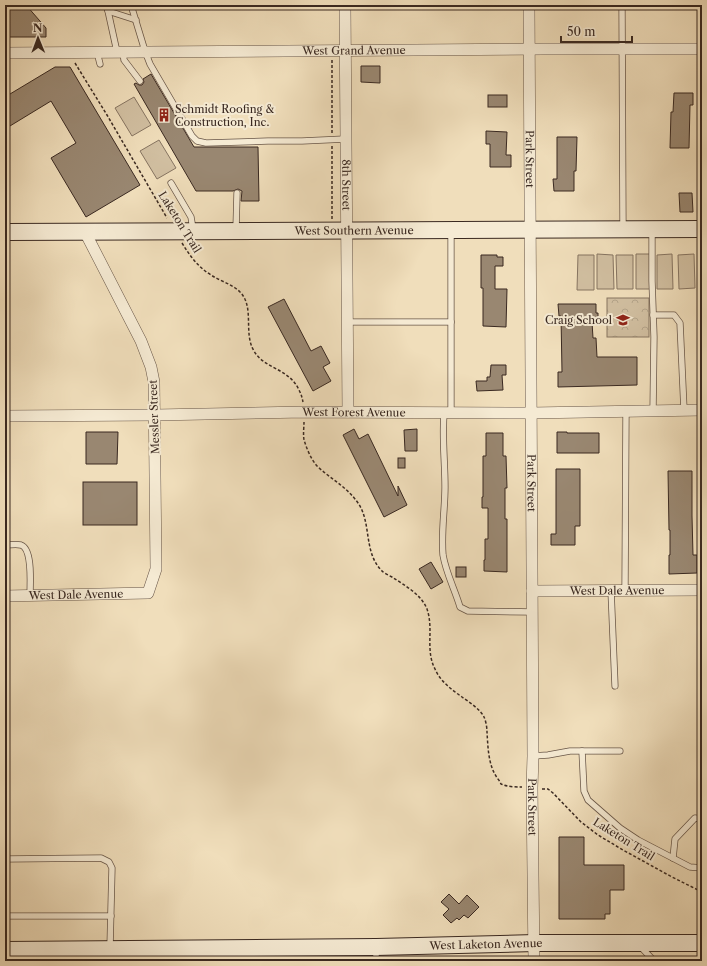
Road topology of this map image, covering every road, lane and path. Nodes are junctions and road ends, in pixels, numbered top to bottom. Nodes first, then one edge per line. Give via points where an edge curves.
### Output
1 (132, 5) edge
2 (344, 5) edge
3 (529, 5) edge
4 (622, 5) edge
5 (107, 8) edge
6 (136, 20) junction
7 (529, 49) junction
8 (622, 49) junction
9 (702, 49) edge
10 (345, 50) junction
11 (145, 51) junction
12 (97, 52) junction
13 (120, 52) junction
14 (5, 53) edge
15 (69, 53) junction
16 (100, 64) dead end
17 (140, 81) dead end
18 (345, 139) junction
19 (171, 183) dead end
20 (237, 193) dead end
21 (623, 229) junction
22 (652, 229) junction
23 (702, 229) edge
24 (346, 230) junction
25 (450, 230) junction
26 (530, 230) junction
27 (6, 232) edge
28 (85, 232) junction
29 (176, 232) junction
30 (193, 232) junction
31 (236, 232) junction
32 (5, 249) edge
33 (653, 315) junction
34 (347, 322) junction
35 (451, 322) junction
36 (684, 410) junction
37 (702, 410) edge
38 (626, 411) junction
39 (653, 411) junction
40 (304, 412) junction
41 (348, 412) junction
42 (448, 413) junction
43 (531, 413) junction
44 (155, 415) junction
45 (5, 416) edge
46 (5, 545) edge
47 (611, 590) junction
48 (625, 590) junction
49 (702, 590) edge
50 (532, 591) junction
51 (148, 593) joint
52 (5, 596) edge
53 (30, 596) junction
54 (532, 612) junction
55 (615, 686) dead end
56 (582, 751) junction
57 (620, 751) dead end
58 (533, 756) junction
59 (532, 788) junction
60 (702, 819) edge
61 (673, 858) junction
62 (5, 859) edge
63 (702, 868) edge
64 (702, 892) edge
65 (5, 916) edge
66 (111, 916) junction
67 (637, 943) junction
68 (702, 943) edge
69 (535, 944) junction
70 (158, 949) junction
71 (5, 950) edge
72 (110, 950) junction
73 (376, 954) edge
74 (241, 955) edge
75 (5, 956) edge
76 (13, 961) edge
77 (139, 961) edge
78 (534, 961) edge
79 (654, 961) edge

1 - 6 lane
2 - 10 street, 8th Street
3 - 7 street, Park Street
4 - 8 lane
5 - 6 lane
5 - 13 lane
6 - 11 lane
7 - 8 street, West Grand Avenue
7 - 10 street, West Grand Avenue
7 - 26 street, Park Street
8 - 9 street, West Grand Avenue
8 - 21 lane
10 - 11 street, West Grand Avenue
10 - 18 street, 8th Street
11 - 13 street, West Grand Avenue
11 - 18 lane via 150,64 197,141 302,142
12 - 13 street, West Grand Avenue
12 - 15 street, West Grand Avenue
12 - 16 lane
13 - 17 lane
14 - 15 street, West Grand Avenue
15 - 29 path, Laketon Trail
18 - 24 street, 8th Street
19 - 30 lane via 190,217
20 - 31 lane
21 - 22 street, West Southern Avenue
21 - 26 street, West Southern Avenue
22 - 23 street, West Southern Avenue
22 - 33 lane
24 - 25 street, West Southern Avenue
24 - 31 street, West Southern Avenue
24 - 34 street, 8th Street
25 - 26 street, West Southern Avenue
25 - 35 lane
26 - 43 street, Park Street
27 - 28 street, West Southern Avenue
27 - 32 lane
28 - 29 street, West Southern Avenue
28 - 44 street, Messler Street via 151,367
29 - 30 street, West Southern Avenue
29 - 40 path, Laketon Trail via 188,253 200,266 210,275 239,291 244,298 254,351 262,360 288,375 296,384 302,397
30 - 31 street, West Southern Avenue
33 - 36 lane via 674,315 680,323
33 - 39 lane
34 - 35 lane
34 - 41 street, 8th Street
35 - 42 lane
36 - 37 street, West Forest Avenue
36 - 39 street, West Forest Avenue
38 - 39 street, West Forest Avenue
38 - 43 street, West Forest Avenue
38 - 48 lane
40 - 41 street, West Forest Avenue
40 - 44 street, West Forest Avenue
40 - 59 path, Laketon Trail via 304,438 310,455 317,466 349,491 358,503 364,513 374,561 382,571 421,599 427,609 430,621 430,652 434,668 448,686 472,704 484,717 495,776 501,784
41 - 42 street, West Forest Avenue
42 - 43 street, West Forest Avenue
42 - 54 lane via 443,441 443,555 460,608 468,612
43 - 50 street, Park Street
44 - 45 street, West Forest Avenue
44 - 51 street, Messler Street via 156,569
46 - 53 lane via 21,545 27,549
47 - 48 street, West Dale Avenue
47 - 50 street, West Dale Avenue
47 - 55 lane
48 - 49 street, West Dale Avenue
50 - 54 street, Park Street
51 - 53 street, West Dale Avenue
52 - 53 street, West Dale Avenue
54 - 58 street, Park Street
56 - 57 lane
56 - 58 lane
56 - 61 lane via 584,791 588,800 620,828
58 - 59 street, Park Street
59 - 64 path, Laketon Trail via 548,789 598,835
59 - 69 street, Park Street
60 - 61 lane via 695,818 675,839
61 - 63 lane via 690,866
62 - 66 lane via 101,858 109,862 112,868
65 - 66 lane
66 - 72 lane
67 - 68 street, West Laketon Avenue
67 - 69 street, West Laketon Avenue
67 - 79 lane
69 - 73 street, West Laketon Avenue
69 - 78 street, Park Street
70 - 72 street, West Laketon Avenue
70 - 74 street, West Laketon Avenue
70 - 77 lane
71 - 72 street, West Laketon Avenue
73 - 74 street, West Laketon Avenue
75 - 76 lane

